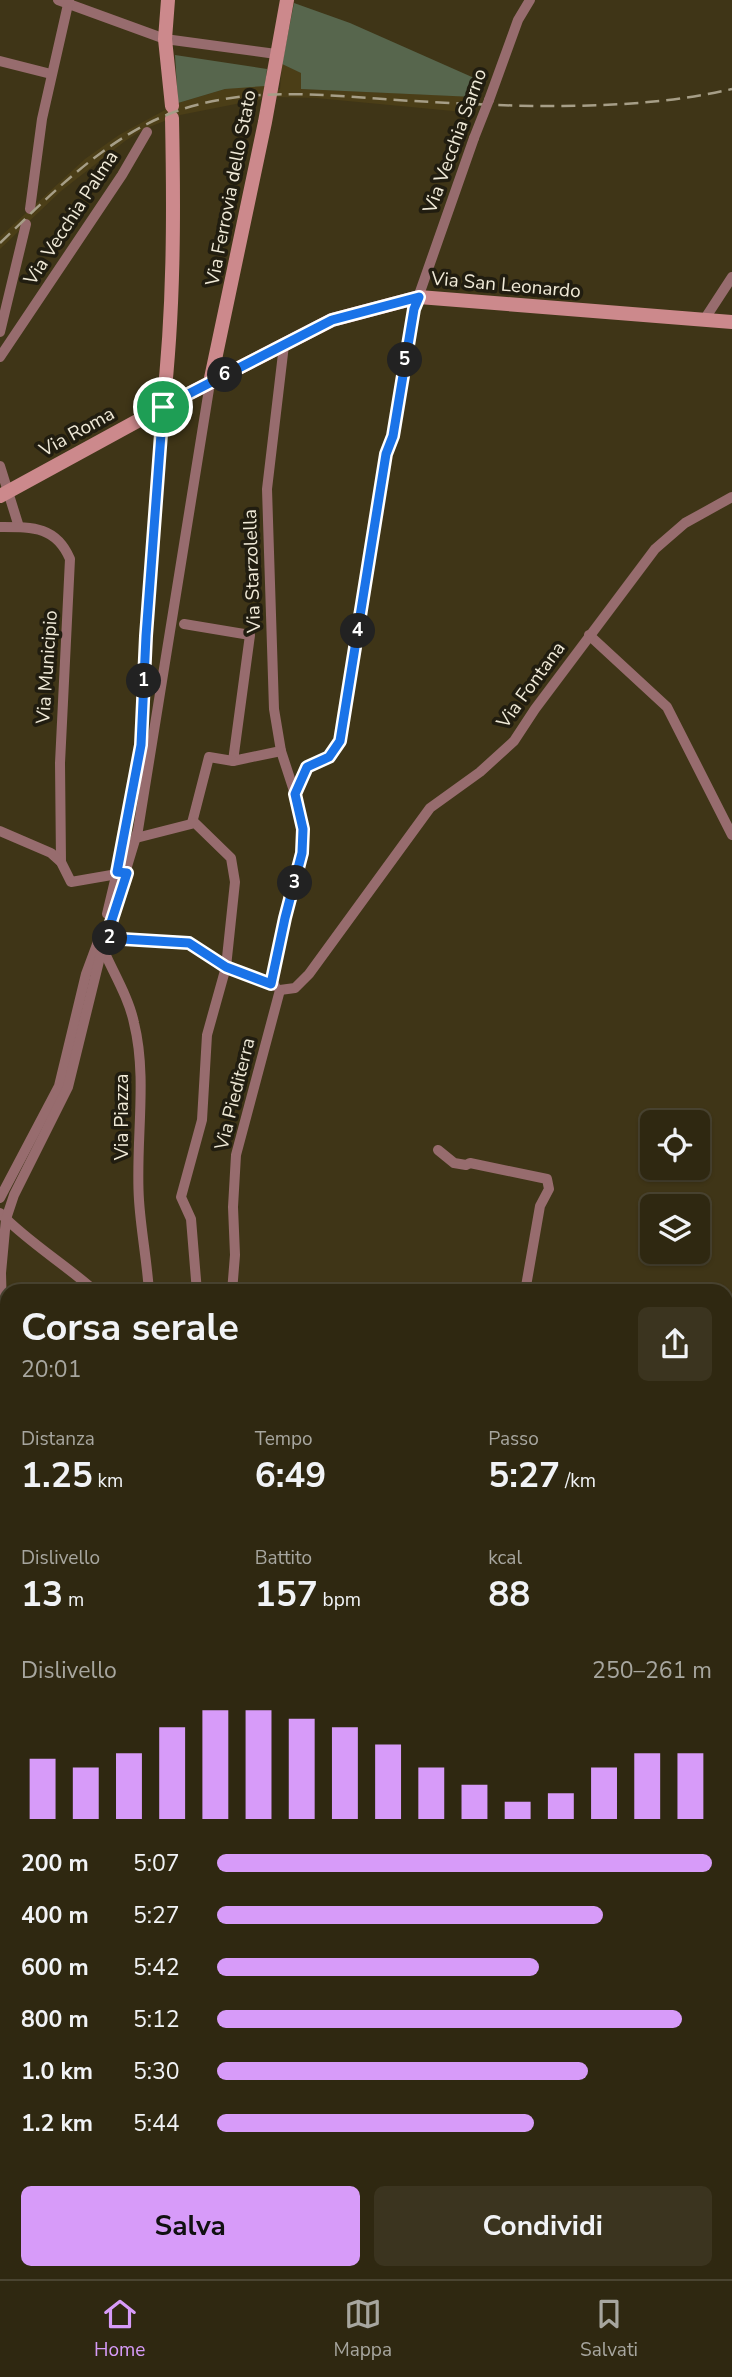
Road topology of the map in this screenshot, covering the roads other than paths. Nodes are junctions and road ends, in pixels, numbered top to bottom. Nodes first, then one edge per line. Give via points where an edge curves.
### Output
1 (168, 0) edge
2 (287, 0) edge
3 (530, 0) edge
4 (65, 1) edge
5 (165, 39) junction
6 (276, 54) junction
7 (0, 61) edge
8 (51, 74) junction
9 (147, 131) dead end
10 (30, 209) dead end
11 (26, 224) dead end
12 (732, 277) edge
13 (419, 297) junction
14 (704, 320) junction
15 (732, 322) edge
16 (0, 332) edge
17 (284, 345) junction
18 (0, 357) edge
19 (210, 383) junction
20 (163, 407) junction
21 (0, 466) edge
22 (4, 494) edge
23 (732, 497) edge
24 (0, 527) edge
25 (19, 527) junction
26 (184, 624) dead end
27 (250, 635) junction
28 (589, 635) junction
29 (272, 637) junction
30 (281, 751) junction
31 (233, 761) junction
32 (295, 794) junction
33 (192, 823) junction
34 (0, 831) edge
35 (732, 835) edge
36 (136, 838) junction
37 (61, 862) junction
38 (122, 873) junction
39 (104, 943) junction
40 (226, 967) junction
41 (275, 987) junction
42 (438, 1150) dead end
43 (0, 1198) edge
44 (3, 1216) edge
45 (1, 1284) edge
46 (86, 1284) edge
47 (148, 1284) edge
48 (196, 1284) edge
49 (233, 1284) edge
50 (526, 1284) edge

1 - 5 main road
2 - 6 main road, Via Ferrovia dello Stato
3 - 13 street, Via Vecchia Sarno, bridge via 518,20
4 - 5 street
4 - 8 street
5 - 6 street
5 - 20 main road via 172,112 171,283
6 - 19 main road, Via Ferrovia dello Stato
7 - 8 street
8 - 10 street
9 - 18 street, Via Vecchia Palma
11 - 16 street
12 - 14 street
13 - 14 main road, Via San Leonardo
13 - 17 main road, Via San Leonardo via 332,320
13 - 32 street, Via Vecchia Sarno via 386,454 340,741 329,757 307,767
14 - 15 main road, Via San Leonardo
17 - 19 main road, Via San Leonardo
17 - 29 street, Via Starzolella via 267,489
19 - 20 main road, Via Roma
19 - 36 street
20 - 22 main road, Via Roma
20 - 38 street via 141,745
21 - 22 street
22 - 25 street
23 - 28 street, Via Fontana via 685,523 655,549
24 - 25 street, Via Municipio
25 - 37 street, Via Municipio via 47,530 71,565 60,763
26 - 27 street
27 - 29 street
27 - 31 street
28 - 35 street via 667,707
28 - 41 street, Via Fontana via 514,741 430,808 309,974 295,988
29 - 30 street, Via Starzolella via 274,709
30 - 31 street
30 - 32 street, Via Starzolella
31 - 33 street via 209,757
32 - 41 street, Via Piediterra via 303,829 302,853 285,918
33 - 36 street
33 - 40 street via 232,858 235,882
34 - 37 street
36 - 38 street
37 - 38 street via 71,882
38 - 39 street
38 - 43 street via 86,974 59,1086
39 - 40 street via 189,943
39 - 44 street via 68,1087
39 - 47 street, Via Piazza via 134,1021 139,1050 139,1200
40 - 41 street
40 - 48 street via 207,1035 202,1120 181,1197 191,1219
41 - 49 street, Via Piediterra via 236,1155
42 - 50 street via 454,1163 547,1179 549,1189 540,1206
44 - 45 street
44 - 46 street

